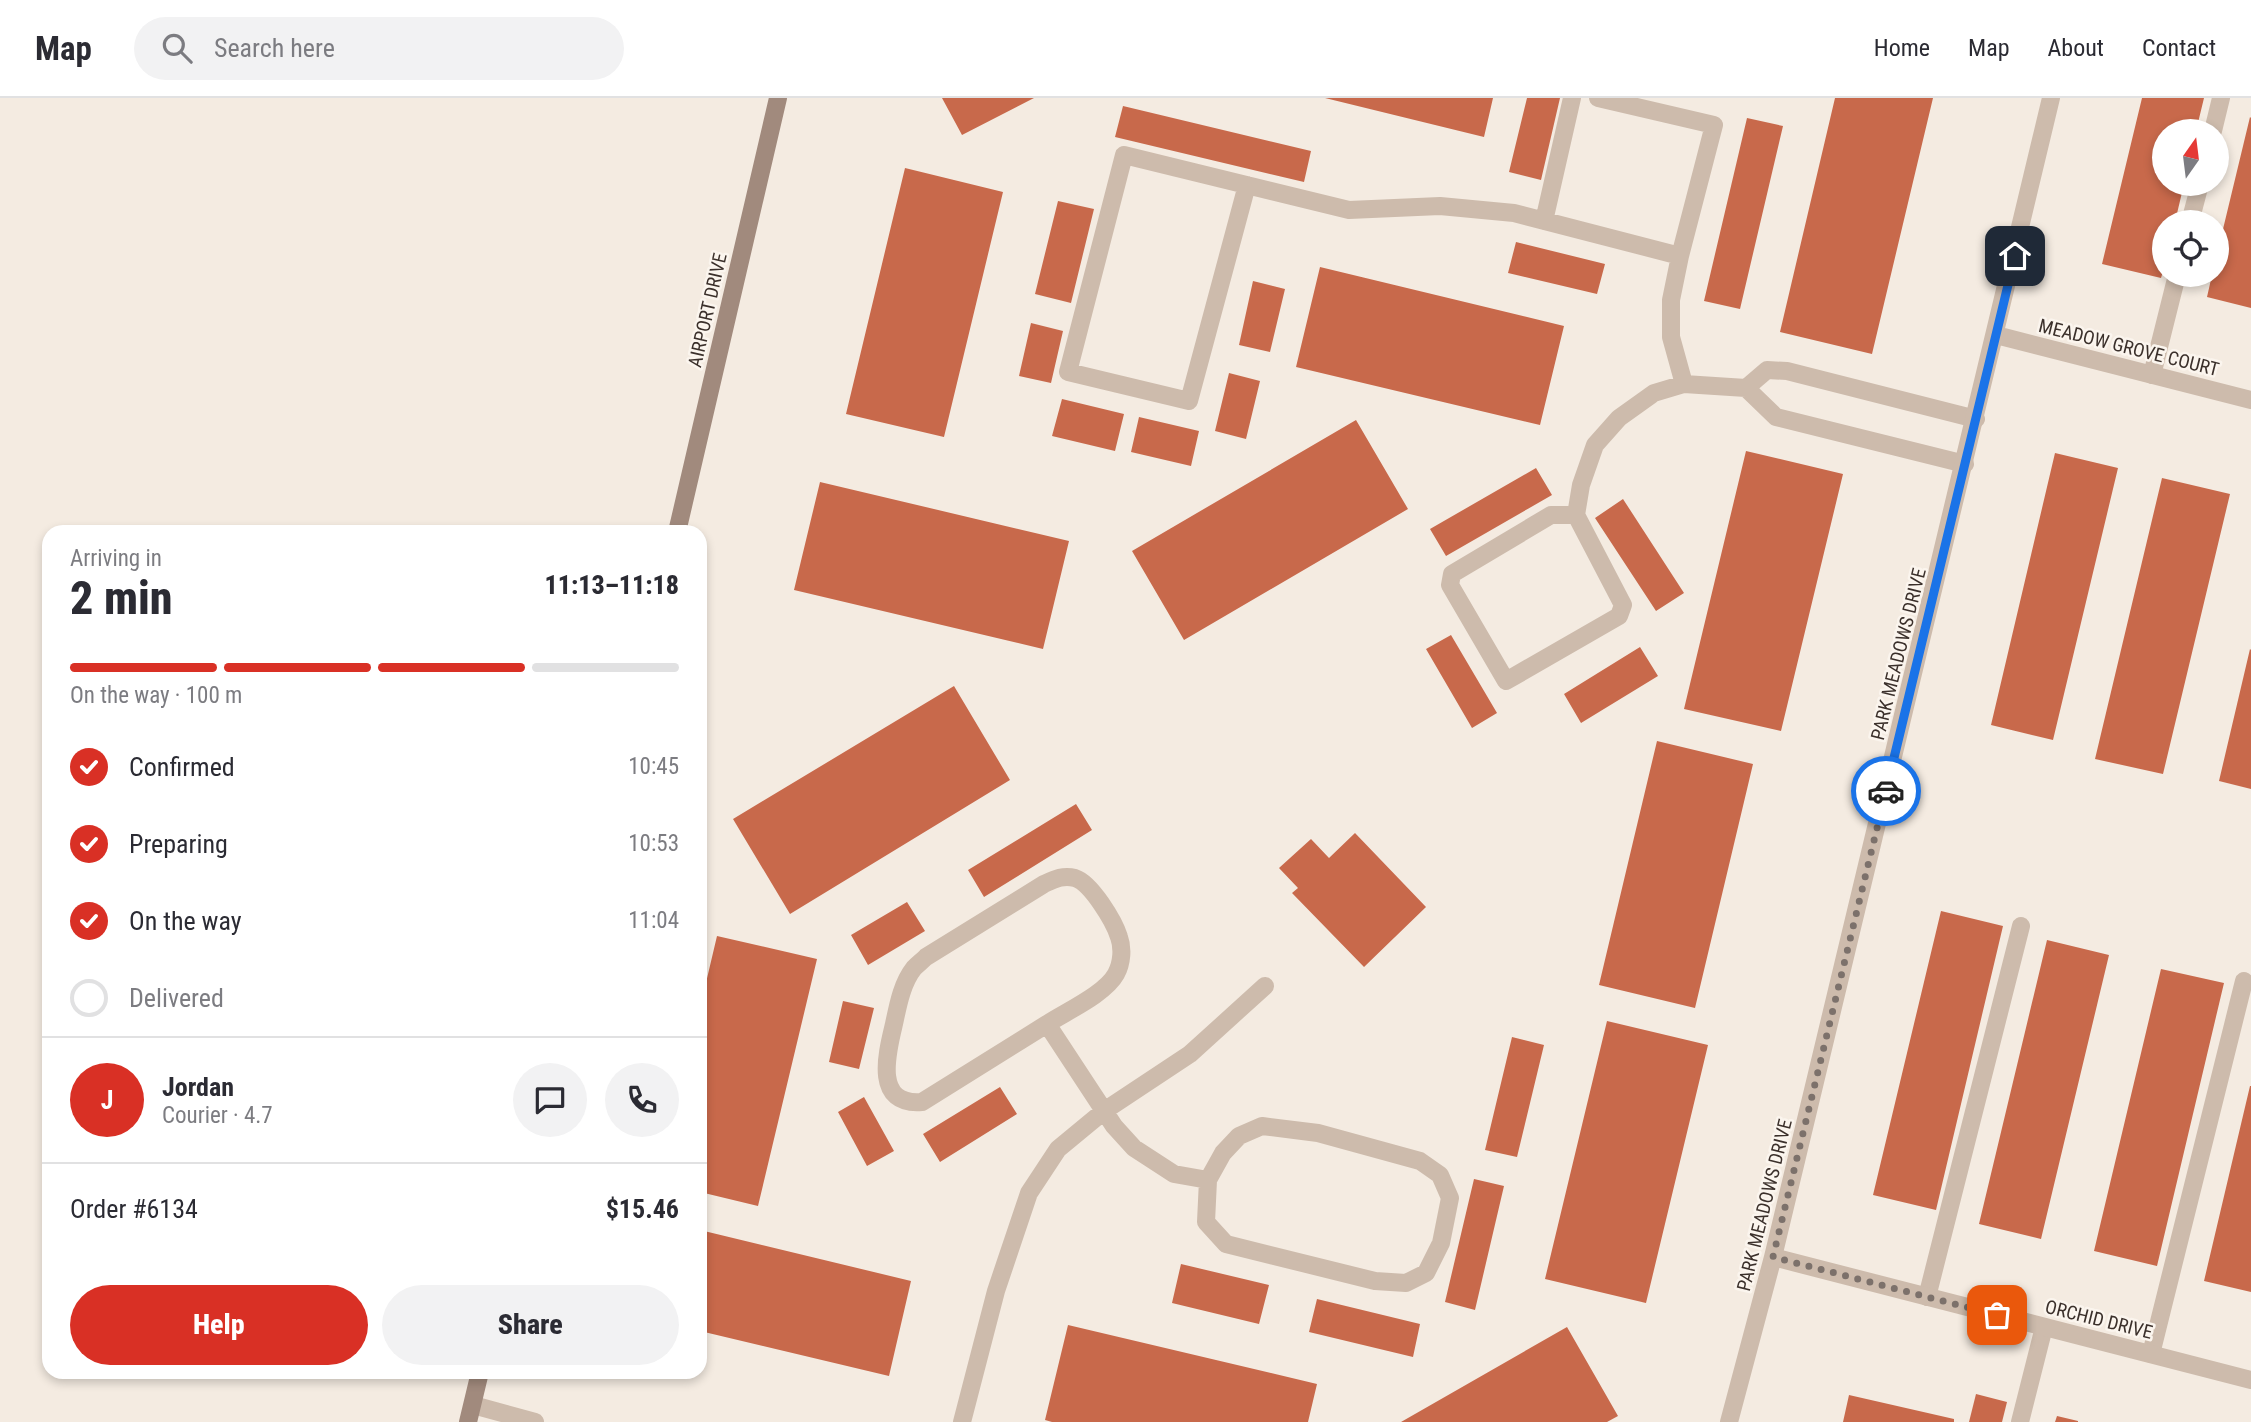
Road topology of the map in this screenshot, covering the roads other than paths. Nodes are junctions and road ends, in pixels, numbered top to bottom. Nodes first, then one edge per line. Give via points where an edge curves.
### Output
1 (778, 98) edge
2 (1572, 98) edge
3 (1598, 98) edge
4 (2051, 98) edge
5 (2221, 98) edge
6 (2216, 119) edge
7 (1247, 185) junction
8 (1544, 221) junction
9 (1680, 256) junction
10 (2174, 287) edge
11 (1996, 335) junction
12 (2152, 375) junction
13 (1684, 384) junction
14 (1746, 388) junction
15 (2251, 400) edge
16 (1976, 419) junction
17 (1965, 464) junction
18 (1576, 515) junction
19 (679, 525) edge
20 (2021, 926) dead end
21 (2244, 981) dead end
22 (1265, 986) dead end
23 (1047, 1024) junction
24 (1104, 1111) junction
25 (1208, 1180) junction
26 (1773, 1257) junction
27 (1927, 1297) junction
28 (2044, 1327) junction
29 (2151, 1354) junction
30 (478, 1379) edge
31 (2251, 1380) edge
32 (470, 1413) edge
33 (535, 1422) edge
34 (962, 1422) edge
35 (1729, 1422) edge
36 (2020, 1422) edge

1 - 19 main road, AIRPORT DRIVE
2 - 8 street
3 - 9 street via 1714,125
4 - 11 street, PARK MEADOWS DRIVE
5 - 6 street
7 - 7 street via 1124,155 1069,372 1189,401
7 - 8 street via 1349,210 1440,206 1514,213
8 - 9 street
9 - 13 street via 1671,300 1671,337
10 - 12 street
11 - 12 street, MEADOW GROVE COURT
11 - 16 street, PARK MEADOWS DRIVE
12 - 15 street, MEADOW GROVE COURT
13 - 14 street
13 - 18 street via 1654,393 1619,418 1595,445
14 - 16 street via 1767,370 1787,371
14 - 17 street via 1776,417
16 - 17 street, PARK MEADOWS DRIVE
17 - 26 street, PARK MEADOWS DRIVE
18 - 18 street via 1623,605 1619,616 1506,681 1450,585 1451,574 1551,515
20 - 27 street
21 - 29 street
22 - 24 street via 1190,1054
23 - 23 street via 922,1102 899,1098 891,1088 886,1058 897,1009 914,968 1044,884 1060,877 1077,878 1089,886 1119,938 1121,961 1108,985
23 - 24 street
24 - 25 street via 1134,1148 1174,1174
24 - 34 street via 1058,1149 1029,1193 996,1291
25 - 25 street via 1239,1136 1262,1126 1318,1133 1420,1161 1440,1175 1450,1198 1441,1242 1426,1273 1406,1283 1375,1281 1226,1244 1206,1222
26 - 27 street, ORCHID DRIVE
26 - 35 street, PARK MEADOWS DRIVE
27 - 28 street, ORCHID DRIVE
28 - 29 street, ORCHID DRIVE
28 - 36 street
29 - 31 street, ORCHID DRIVE
30 - 32 main road
32 - 33 street

